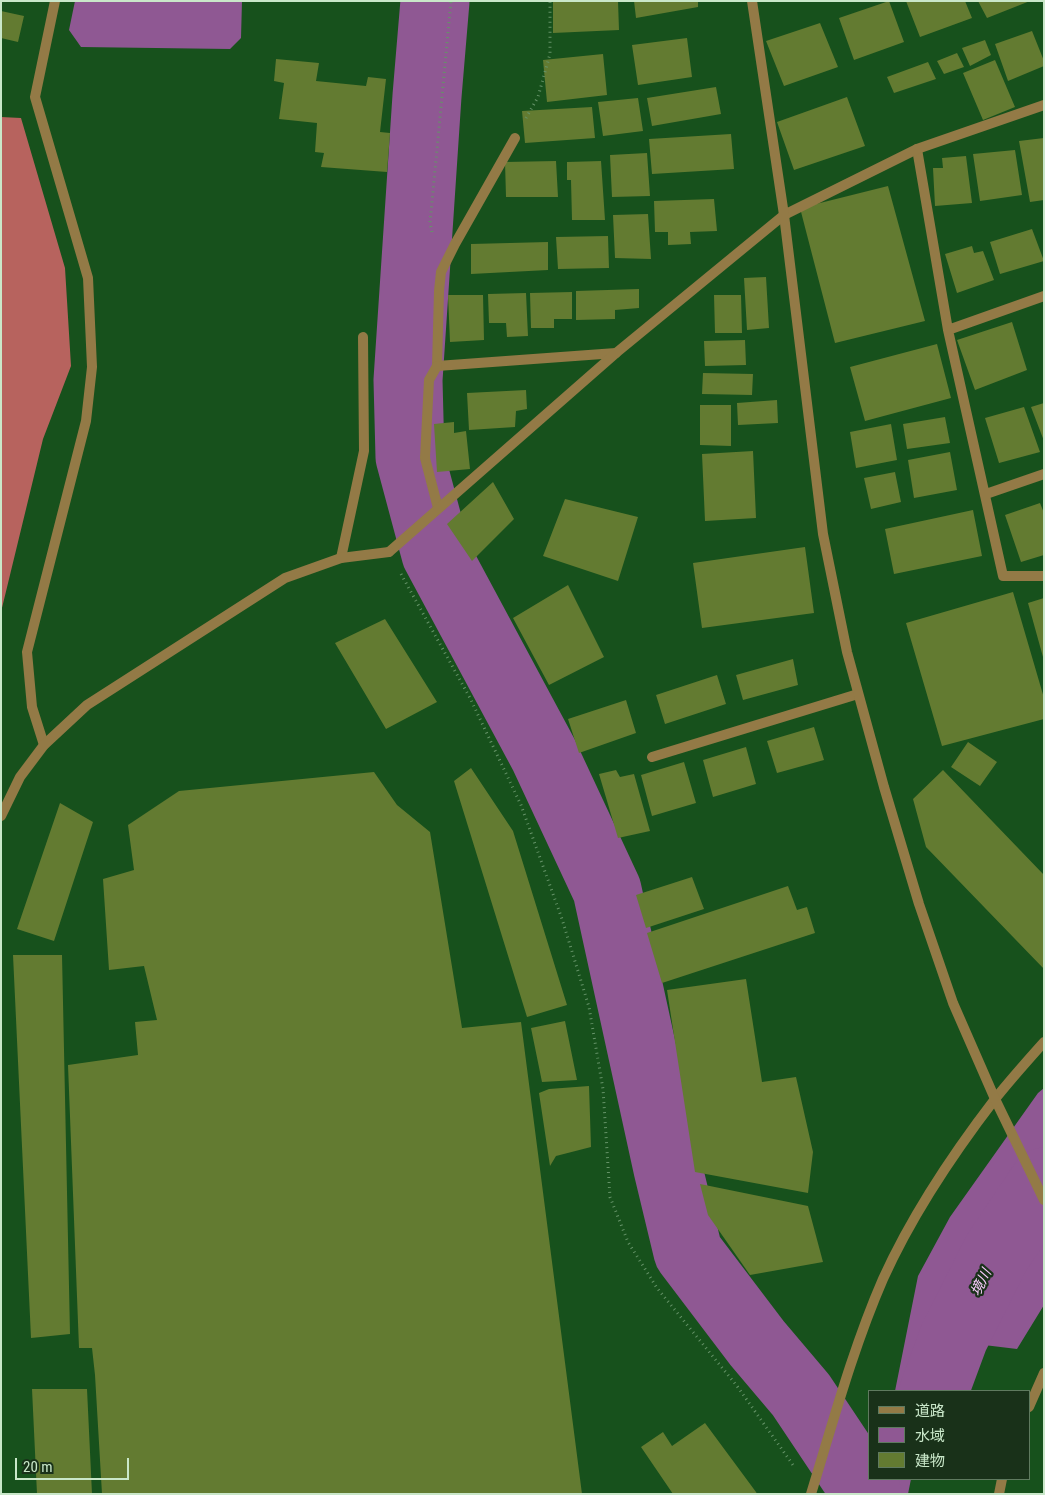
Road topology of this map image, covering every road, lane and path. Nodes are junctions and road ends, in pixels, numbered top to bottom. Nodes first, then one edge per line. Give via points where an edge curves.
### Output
1 (55, 1) edge
2 (451, 1) edge
3 (550, 1) edge
4 (752, 1) edge
5 (1044, 105) edge
6 (515, 138) joint
7 (917, 149) junction
8 (784, 215) junction
9 (441, 272) junction
10 (1044, 296) edge
11 (948, 330) junction
12 (363, 337) dead end
13 (616, 353) junction
14 (437, 366) junction
15 (1044, 474) edge
16 (986, 494) junction
17 (438, 508) junction
18 (389, 552) junction
19 (341, 558) junction
20 (1044, 576) edge
21 (858, 694) junction
22 (44, 745) junction
23 (652, 756) dead end
24 (1, 816) edge
25 (1044, 1042) edge
26 (998, 1104) junction
27 (1044, 1200) edge
28 (1044, 1373) edge
29 (1030, 1405) edge
30 (1002, 1480) edge
31 (811, 1493) edge
32 (999, 1494) edge

1 - 22 street via 35,97 88,278 92,368 86,420 27,652 32,707
2 - 9 path via 430,223
3 - 6 path via 550,54 538,97
4 - 8 street
5 - 7 street
6 - 9 street
7 - 8 street
7 - 11 street
8 - 13 street
8 - 21 street via 822,534
9 - 14 street
10 - 11 street
11 - 16 street
12 - 19 street via 364,451
13 - 14 street
13 - 17 street
14 - 17 street via 429,380 425,458
15 - 16 street
16 - 20 street via 1003,576
17 - 18 street
18 - 19 street
18 - 31 path via 470,698 517,796 562,919 589,1007 602,1089 610,1197 628,1242 657,1288 737,1386
19 - 22 street via 285,578 87,705
21 - 23 street
21 - 26 street via 919,904 953,1003
22 - 24 street via 20,777
25 - 26 street
26 - 27 street
26 - 31 street via 943,1171 911,1223 884,1277 866,1320
28 - 29 street
30 - 32 street

